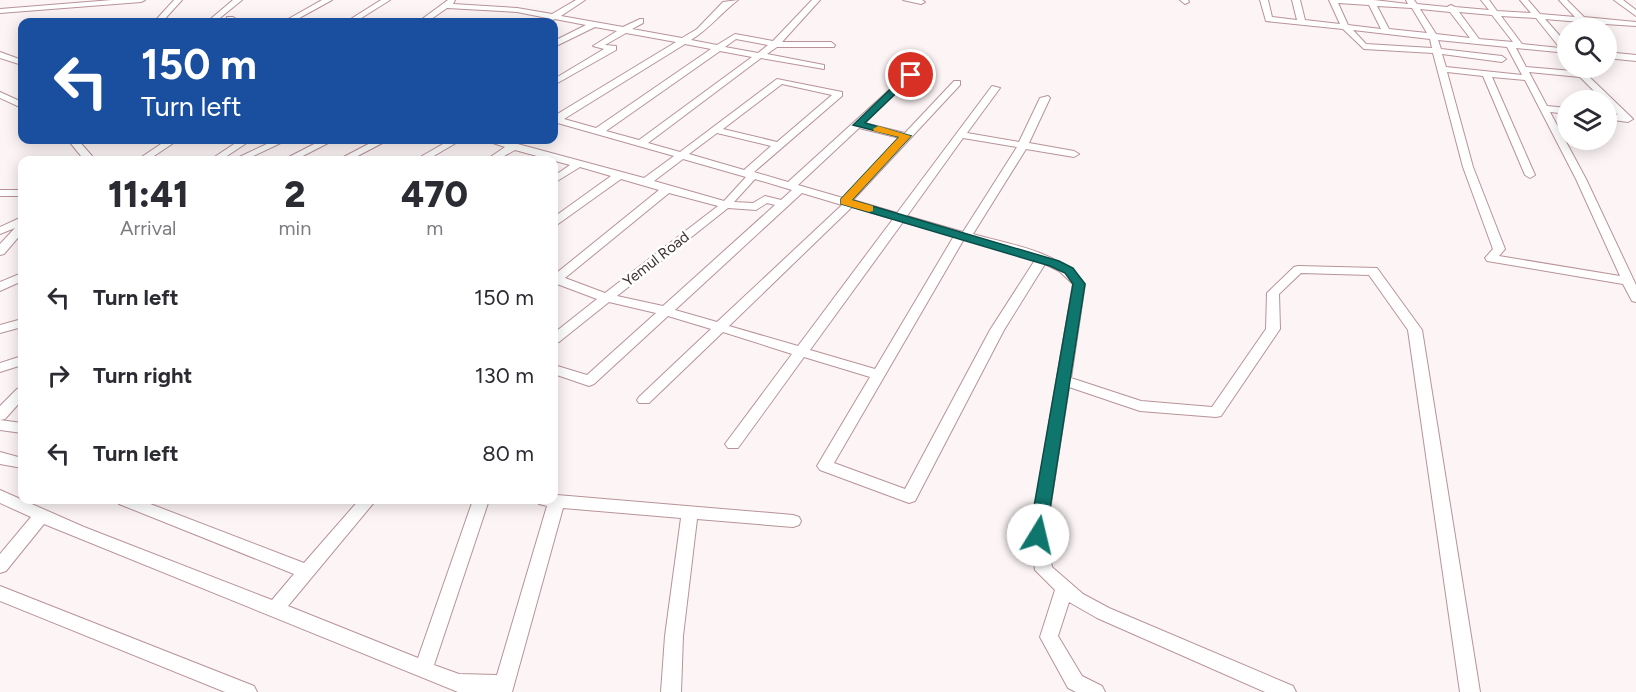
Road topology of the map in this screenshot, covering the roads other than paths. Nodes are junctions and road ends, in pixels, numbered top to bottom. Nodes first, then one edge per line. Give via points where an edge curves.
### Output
1 (153, 0) edge
2 (178, 0) edge
3 (238, 0) edge
4 (328, 0) edge
5 (386, 0) edge
6 (454, 0) edge
7 (516, 0) edge
8 (580, 0) edge
9 (734, 0) edge
10 (816, 0) edge
11 (907, 0) edge
12 (1264, 0) edge
13 (1296, 0) edge
14 (1334, 0) edge
15 (1446, 0) edge
16 (1485, 0) edge
17 (1524, 0) edge
18 (1563, 0) edge
19 (1618, 0) edge
20 (140, 1) edge
21 (921, 2) dead end
22 (1371, 2) edge
23 (1412, 3) edge
24 (446, 6) junction
25 (501, 9) junction
26 (1453, 10) junction
27 (0, 11) edge
28 (1495, 13) junction
29 (1636, 14) edge
30 (1538, 16) junction
31 (554, 17) junction
32 (162, 18) edge
33 (216, 18) edge
34 (294, 18) edge
35 (357, 18) edge
36 (428, 18) edge
37 (1560, 18) edge
38 (1581, 18) edge
39 (640, 21) dead end
40 (1302, 23) junction
41 (1617, 23) edge
42 (1636, 24) edge
43 (593, 25) junction
44 (1345, 27) junction
45 (623, 31) junction
46 (1386, 32) junction
47 (1433, 36) junction
48 (1557, 39) edge
49 (1476, 41) junction
50 (558, 42) edge
51 (682, 42) junction
52 (776, 44) junction
53 (831, 45) dead end
54 (1510, 45) junction
55 (1520, 46) junction
56 (718, 48) junction
57 (1556, 49) edge
58 (1437, 51) junction
59 (0, 55) edge
60 (760, 56) junction
61 (1617, 56) edge
62 (1636, 58) edge
63 (1502, 59) dead end
64 (18, 62) edge
65 (821, 67) dead end
66 (1442, 69) junction
67 (1486, 73) junction
68 (1526, 73) junction
69 (1557, 74) edge
70 (911, 75) dead end
71 (1586, 78) edge
72 (558, 80) edge
73 (957, 83) dead end
74 (995, 88) dead end
75 (1599, 90) edge
76 (0, 95) edge
77 (1046, 98) dead end
78 (18, 103) edge
79 (1617, 107) edge
80 (1544, 108) junction
81 (1557, 110) edge
82 (1617, 117) edge
83 (558, 118) edge
84 (558, 121) edge
85 (858, 125) junction
86 (716, 130) junction
87 (597, 132) junction
88 (961, 135) junction
89 (906, 136) junction
90 (76, 144) edge
91 (167, 144) edge
92 (240, 144) edge
93 (273, 144) edge
94 (321, 144) edge
95 (375, 144) edge
96 (449, 144) edge
97 (506, 144) edge
98 (640, 144) junction
99 (778, 145) junction
100 (514, 146) junction
101 (1022, 146) junction
102 (541, 154) junction
103 (1074, 154) dead end
104 (682, 155) junction
105 (87, 156) edge
106 (148, 156) edge
107 (221, 156) edge
108 (247, 156) edge
109 (296, 156) edge
110 (351, 156) edge
111 (427, 156) edge
112 (498, 156) edge
113 (537, 156) edge
114 (548, 156) edge
115 (558, 159) edge
116 (578, 164) junction
117 (749, 174) junction
118 (619, 175) junction
119 (1530, 175) dead end
120 (558, 177) edge
121 (646, 182) junction
122 (795, 187) junction
123 (667, 189) junction
124 (0, 193) edge
125 (18, 193) edge
126 (848, 202) junction
127 (783, 204) junction
128 (726, 205) junction
129 (901, 218) junction
130 (558, 219) edge
131 (18, 222) edge
132 (0, 231) edge
133 (18, 231) edge
134 (964, 236) junction
135 (0, 251) edge
136 (1042, 259) junction
137 (18, 278) edge
138 (558, 278) edge
139 (558, 281) edge
140 (1628, 281) junction
141 (0, 287) edge
142 (606, 298) junction
143 (1636, 298) edge
144 (666, 310) junction
145 (18, 324) edge
146 (720, 327) junction
147 (0, 329) edge
148 (558, 336) edge
149 (801, 352) junction
150 (18, 361) edge
151 (0, 368) edge
152 (558, 370) edge
153 (878, 375) junction
154 (1063, 380) junction
155 (18, 396) edge
156 (644, 400) dead end
157 (0, 415) edge
158 (0, 425) edge
159 (18, 427) edge
160 (733, 444) dead end
161 (0, 496) edge
162 (558, 501) edge
163 (135, 504) edge
164 (365, 504) edge
165 (480, 504) edge
166 (550, 504) edge
167 (690, 512) junction
168 (42, 515) junction
169 (793, 521) dead end
170 (0, 566) edge
171 (307, 572) junction
172 (1064, 588) junction
173 (0, 593) edge
174 (275, 609) junction
175 (423, 670) junction
176 (1077, 687) edge
177 (456, 688) edge
178 (504, 688) edge
179 (247, 692) edge
180 (671, 692) edge
181 (1095, 692) edge
182 (1286, 692) edge
183 (1470, 692) edge

1 - 20 street
2 - 32 street
3 - 33 street
4 - 34 street
5 - 35 street
6 - 24 street
7 - 25 street
8 - 31 street
9 - 51 street
10 - 52 street
11 - 21 street
12 - 40 street via 1269,19
13 - 40 street
14 - 22 street
14 - 44 street
15 - 26 street
16 - 28 street
17 - 30 street
18 - 38 street
19 - 29 street
20 - 27 street
22 - 23 street
22 - 46 street
23 - 26 street
23 - 47 street
24 - 25 street
24 - 36 street
25 - 31 street
26 - 28 street
26 - 49 street
28 - 30 street
28 - 55 street
30 - 37 street
30 - 48 street
31 - 43 street
39 - 45 street
40 - 44 street
41 - 42 street
43 - 45 street
43 - 50 street
44 - 46 street
44 - 58 street via 1364,46
45 - 51 street
45 - 72 street via 597,45 613,48
46 - 47 street
47 - 49 street
47 - 58 street
49 - 54 street
51 - 56 street
51 - 83 street
52 - 53 street
52 - 56 street via 735,36
52 - 60 street
54 - 55 street
54 - 68 street
55 - 57 street
56 - 60 street
56 - 87 street
58 - 63 street
58 - 66 street
59 - 64 street
60 - 65 street
60 - 98 street
61 - 62 street
66 - 67 street
66 - 140 street via 1468,167 1499,249 1491,258
67 - 68 street
67 - 119 street
68 - 69 street
68 - 80 street
70 - 85 street
71 - 75 street
73 - 89 street
74 - 88 street
76 - 78 street
77 - 101 street
79 - 82 street via 1628,118
80 - 81 street
80 - 140 street
84 - 87 street
85 - 89 street
85 - 122 street
86 - 99 street
86 - 99 street, Yemul Road via 780,81 839,94
86 - 104 street
87 - 98 street
88 - 101 street
88 - 129 street
89 - 126 street
90 - 105 street
91 - 106 street
92 - 107 street
93 - 108 street
94 - 109 street
95 - 110 street
96 - 111 street
97 - 100 street
98 - 104 street
99 - 117 street, Yemul Road
100 - 102 street
100 - 112 street
101 - 103 street
101 - 134 street
102 - 113 street
102 - 114 street
104 - 117 street
104 - 121 street
115 - 116 street
116 - 118 street
116 - 120 street
117 - 122 street
117 - 128 street, Yemul Road
118 - 121 street
118 - 130 street
121 - 123 street
122 - 126 street
122 - 127 street
123 - 128 street
123 - 138 street
124 - 125 street
126 - 129 street
126 - 146 street
127 - 128 street via 765,199 756,207
127 - 144 street
128 - 142 street, Yemul Road
129 - 134 street
129 - 149 street
131 - 132 street
133 - 135 street
134 - 136 street
134 - 153 street
136 - 153 street via 997,330 909,497 825,466
136 - 154 street via 1069,270 1079,284
137 - 141 street
139 - 142 street
140 - 143 street
142 - 144 street
142 - 148 street, Yemul Road
144 - 146 street
144 - 152 street via 589,381
145 - 147 street
146 - 149 street
146 - 156 street
149 - 153 street
149 - 160 street
150 - 151 street
154 - 172 street via 1038,535 1044,570
154 - 183 street via 1140,406 1216,412 1273,329 1273,293 1298,270 1373,272 1415,330
155 - 157 street
158 - 159 street
161 - 168 street
162 - 167 street
163 - 171 street
164 - 171 street
165 - 175 street
166 - 178 street
167 - 169 street
167 - 180 street
168 - 170 street
168 - 174 street
171 - 174 street
172 - 176 street via 1049,637
172 - 182 street via 1103,613
173 - 179 street
174 - 175 street
175 - 177 street
176 - 181 street
177 - 178 street

